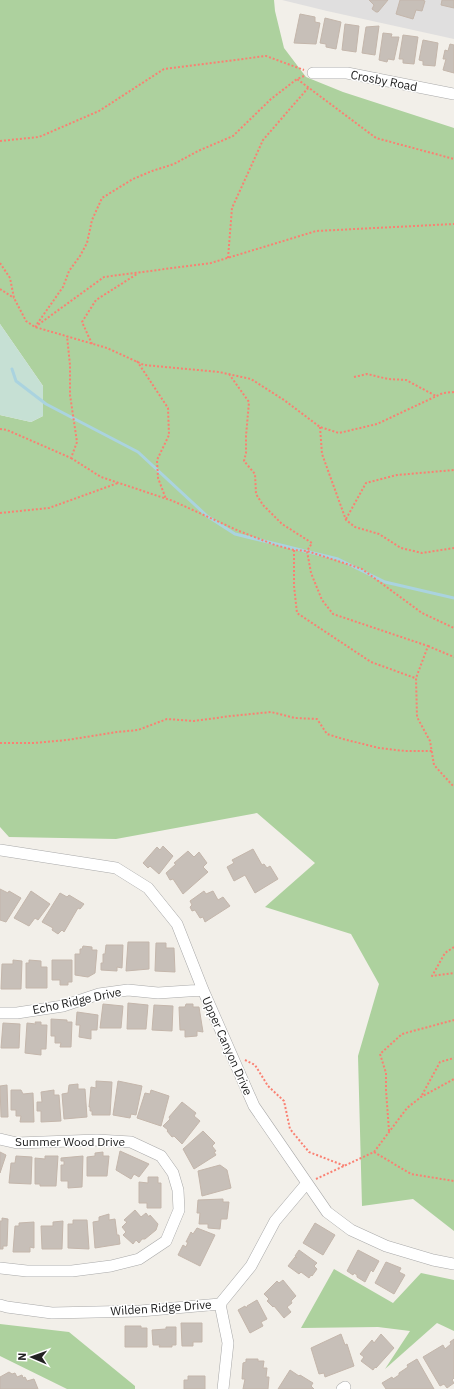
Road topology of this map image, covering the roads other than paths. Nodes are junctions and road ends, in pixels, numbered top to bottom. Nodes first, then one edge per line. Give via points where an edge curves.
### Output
1 (313, 73) road end
2 (454, 94) edge
3 (0, 850) edge
4 (202, 990) junction
5 (0, 1013) edge
6 (0, 1139) edge
7 (308, 1183) junction
8 (454, 1264) edge
9 (0, 1268) edge
10 (220, 1304) junction
11 (0, 1305) edge
12 (223, 1389) edge

1 - 2 street, Crosby Road via 347,73
3 - 4 street, Upper Canyon Drive via 116,868 148,888 177,924
4 - 5 street, Echo Ridge Drive via 158,993 128,990 99,994 63,1006
4 - 7 street, Upper Canyon Drive via 254,1106
6 - 9 street, Summer Wood Drive via 17,1142 131,1142 160,1156 173,1173 178,1190 178,1210 166,1241 140,1259 72,1271
7 - 8 street, Upper Canyon Drive via 327,1212 351,1230 386,1246
7 - 10 street, Wilden Ridge Drive via 275,1221 251,1266
10 - 11 street, Wilden Ridge Drive via 140,1311 52,1312
10 - 12 street via 228,1343

